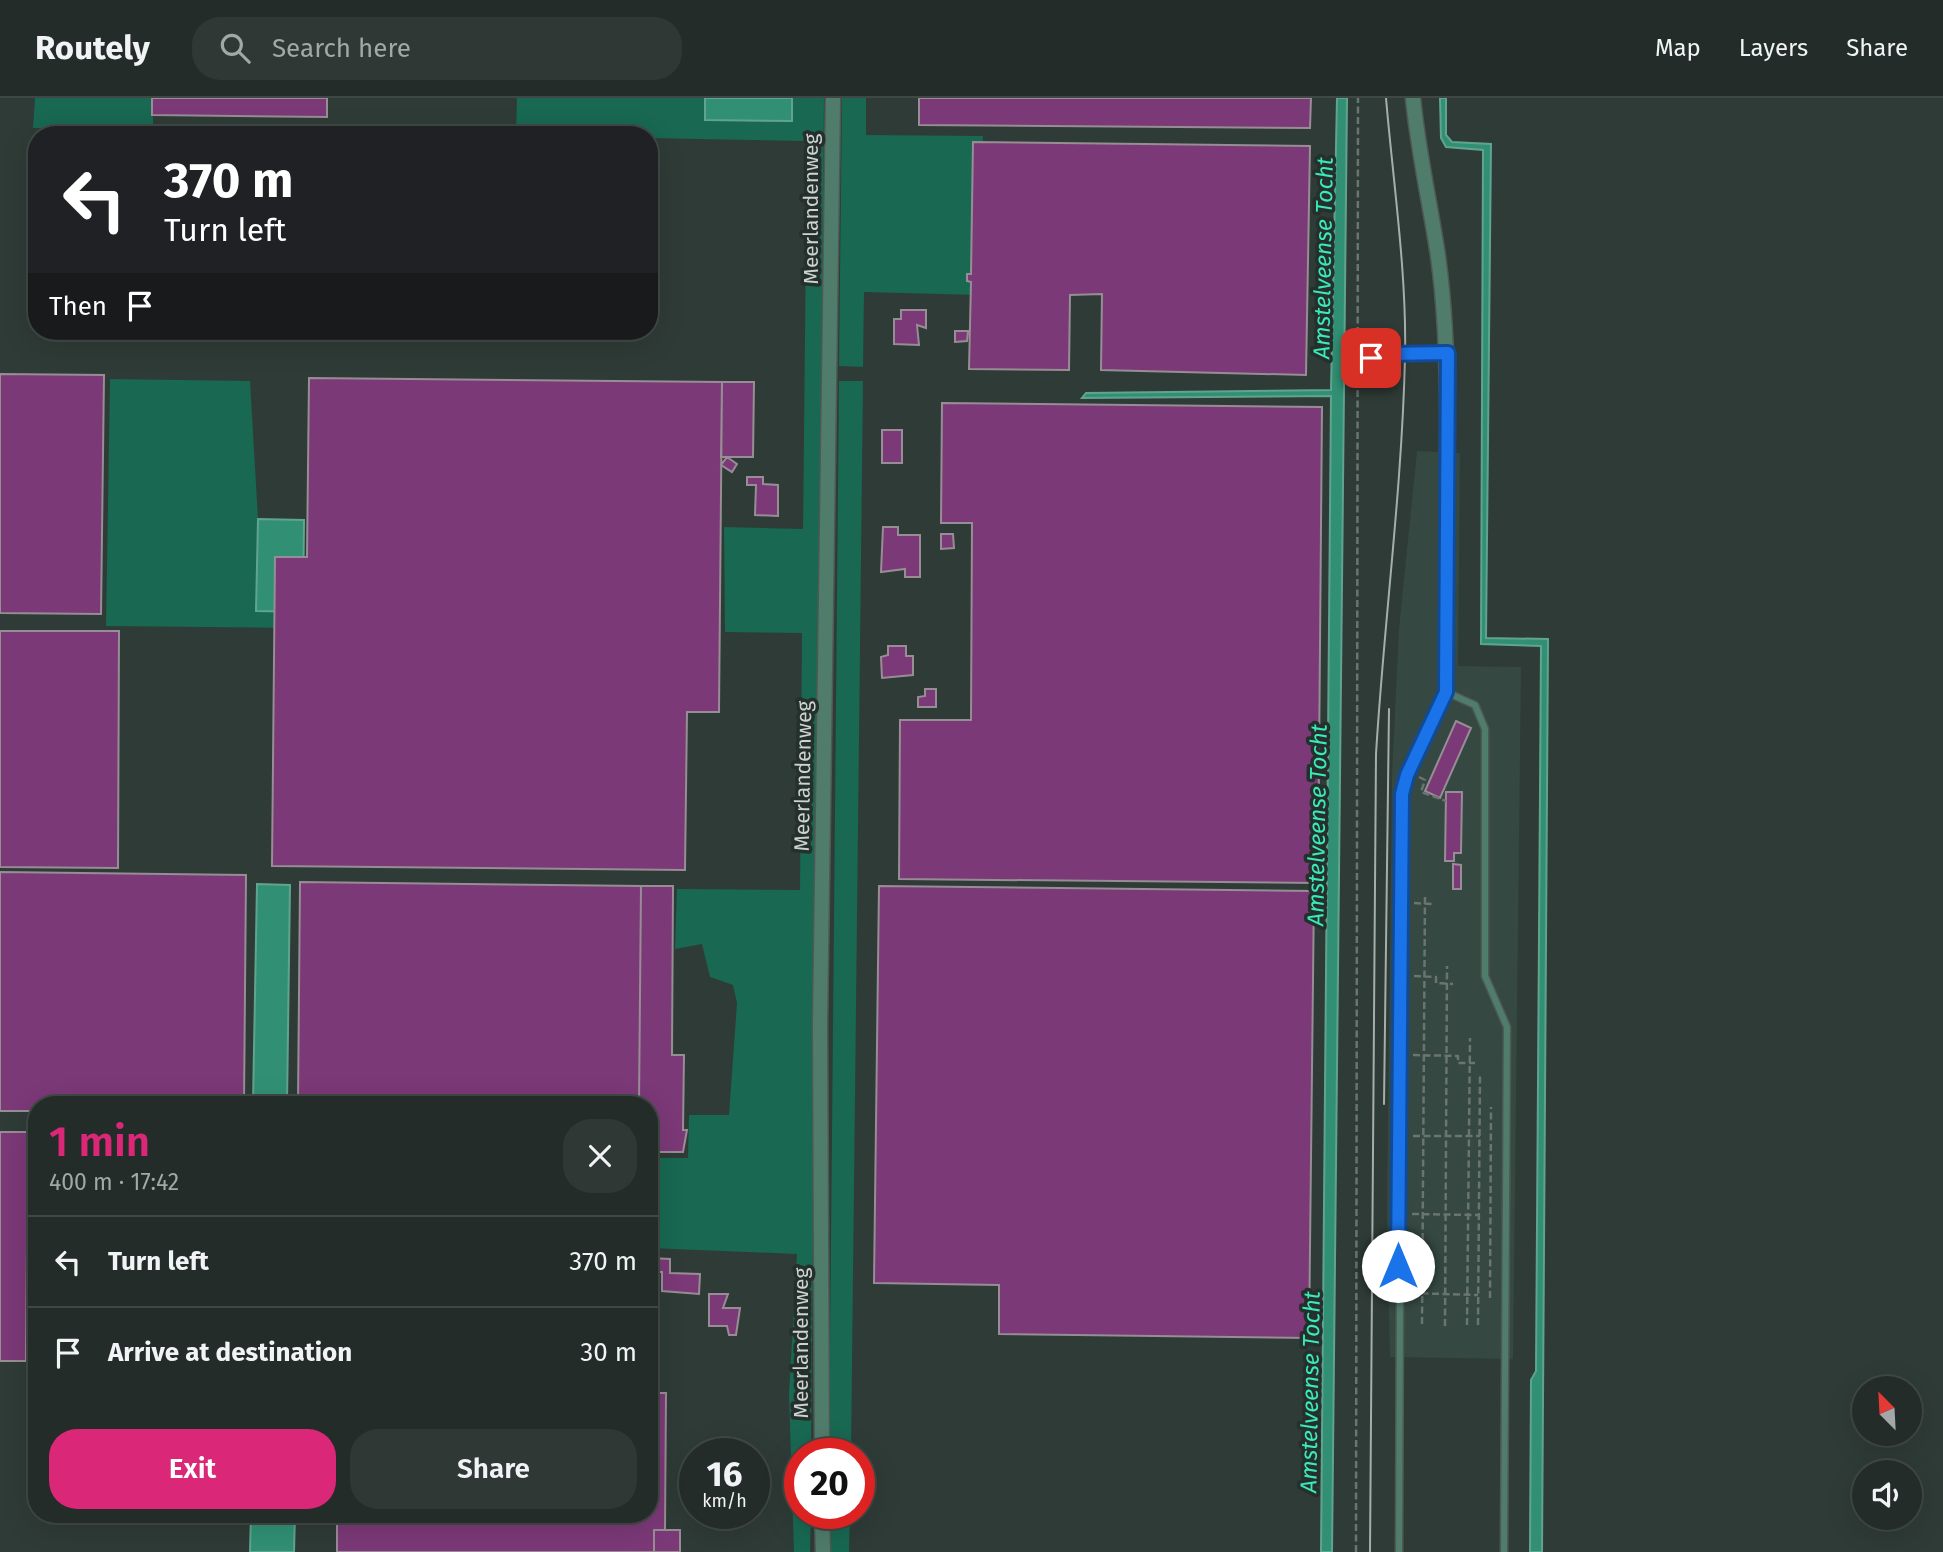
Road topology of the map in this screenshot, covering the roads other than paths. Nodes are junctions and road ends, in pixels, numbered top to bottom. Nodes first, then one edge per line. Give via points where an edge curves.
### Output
1 (832, 98) edge
2 (1413, 98) edge
3 (1448, 353) junction
4 (1371, 358) dead end
5 (1447, 453) joint
6 (1446, 692) junction
7 (822, 1438) edge
8 (822, 1529) edge
9 (823, 1552) edge
10 (1399, 1552) edge
11 (1504, 1552) edge

1 - 7 street, Meerlandenweg via 820,1024
2 - 3 street
3 - 4 lane
3 - 5 street
5 - 6 lane
6 - 10 lane via 1402,794
6 - 11 lane via 1475,705 1485,729 1485,976 1507,1027
8 - 9 street

